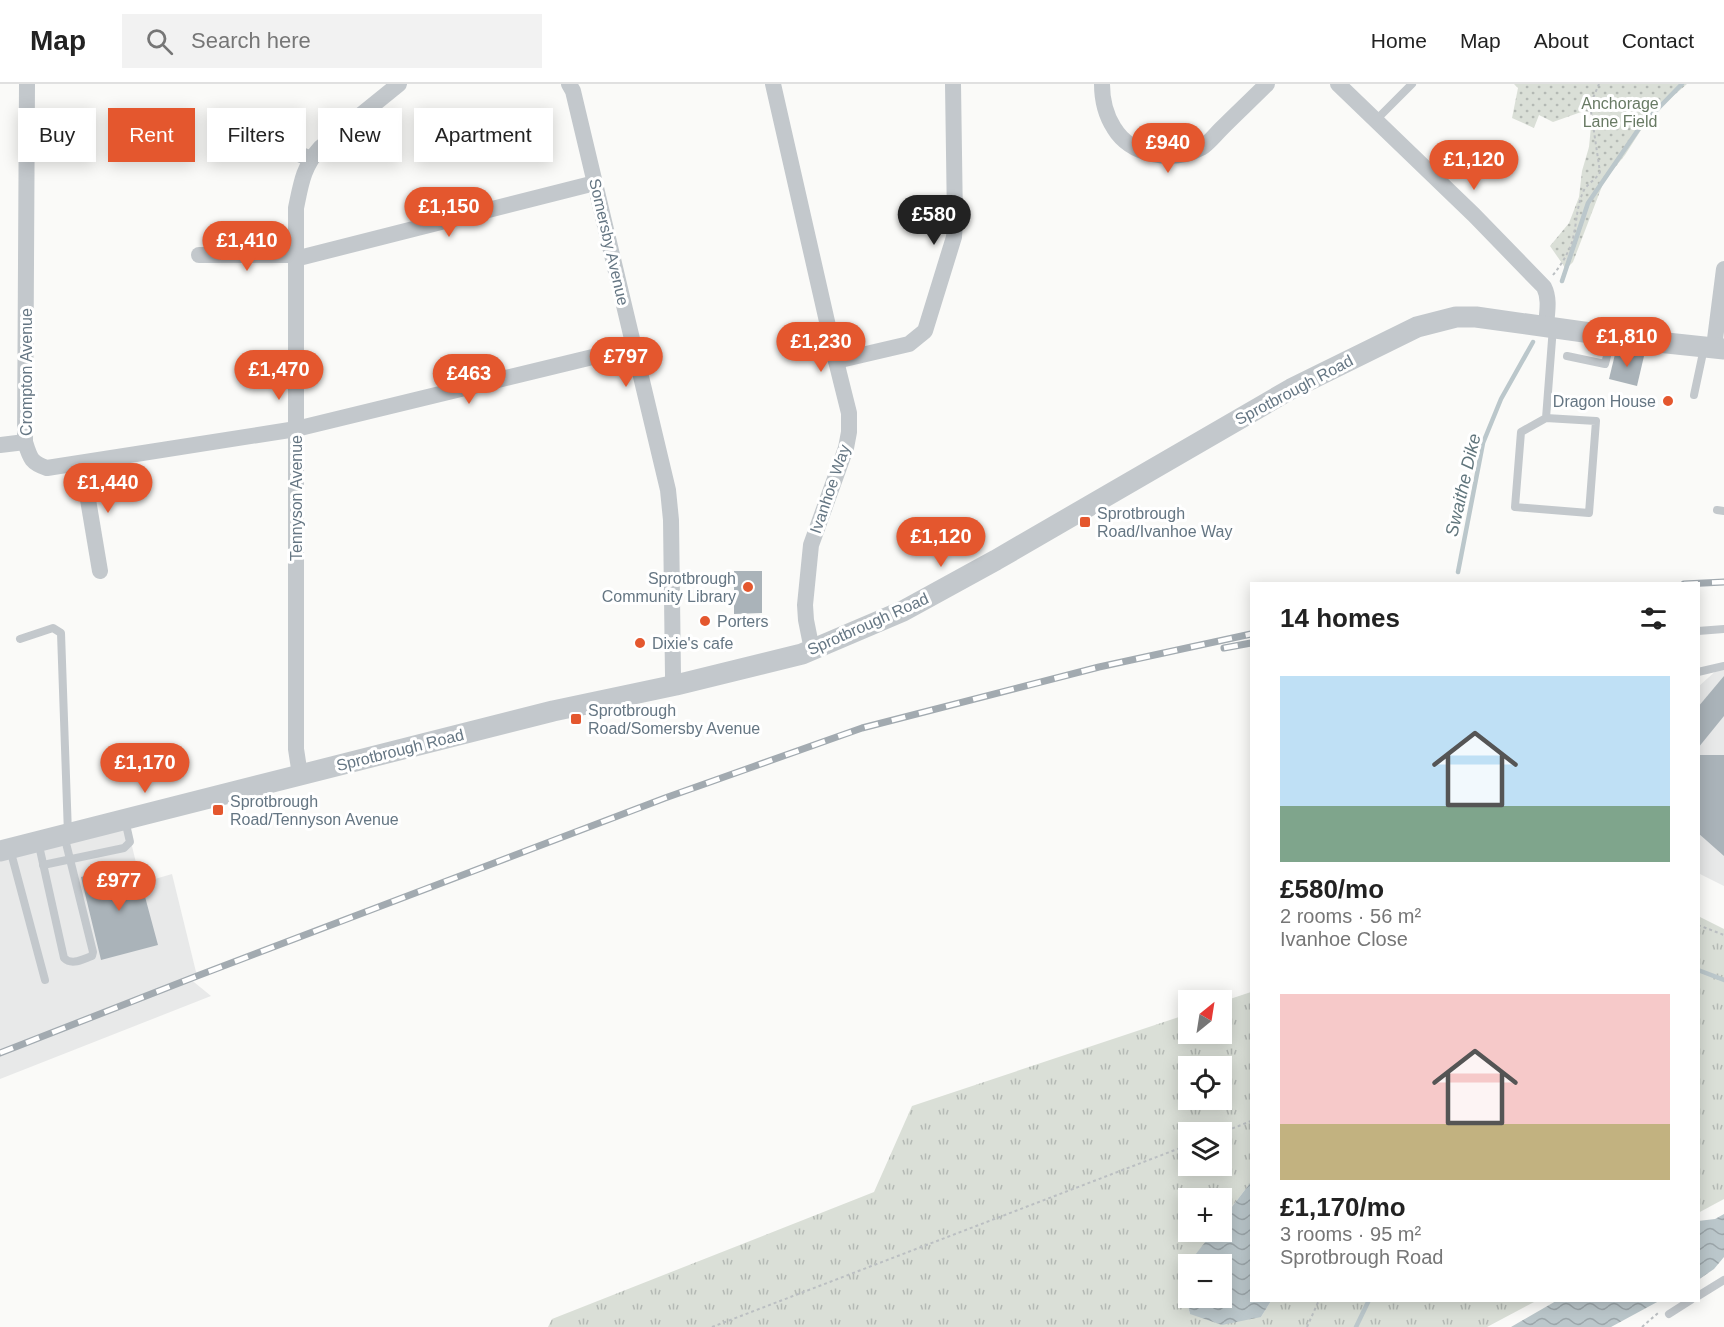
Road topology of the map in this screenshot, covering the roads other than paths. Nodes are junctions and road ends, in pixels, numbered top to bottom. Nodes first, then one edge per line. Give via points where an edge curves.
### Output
1 (27, 84) edge
2 (569, 84) edge
3 (773, 84) edge
4 (953, 84) edge
5 (1102, 84) edge
6 (1267, 84) edge
7 (1338, 84) edge
8 (1412, 84) edge
9 (393, 86) edge
10 (1376, 120) junction
11 (306, 157) edge
12 (310, 159) junction
13 (595, 183) junction
14 (199, 255) dead end
15 (295, 257) junction
16 (1724, 269) edge
17 (1549, 326) junction
18 (1612, 336) junction
19 (634, 347) junction
20 (1714, 347) edge
21 (1567, 356) dead end
22 (836, 361) junction
23 (1694, 395) dead end
24 (1546, 417) junction
25 (296, 429) junction
26 (25, 442) junction
27 (0, 446) edge
28 (82, 464) junction
29 (100, 571) dead end
30 (1724, 628) edge
31 (1700, 631) edge
32 (20, 639) dead end
33 (814, 649) junction
34 (1724, 666) edge
35 (1700, 672) edge
36 (676, 685) junction
37 (300, 775) junction
38 (125, 819) junction
39 (66, 834) junction
40 (38, 841) junction
41 (5, 849) edge
42 (70, 859) junction
43 (43, 865) junction
44 (45, 980) dead end
45 (1724, 1280) edge
46 (1700, 1295) edge
47 (1688, 1302) edge
48 (1669, 1314) road end

1 - 26 street, Crompton Avenue
2 - 13 street, Somersby Avenue
3 - 22 street, Ivanhoe Way
4 - 22 street via 954,237 925,331 909,344
5 - 6 street via 1103,101 1115,130 1140,150 1172,157 1202,148
7 - 10 street
8 - 10 lane
9 - 12 street, Tennyson Avenue
10 - 17 street via 1544,287 1548,294
11 - 12 street
12 - 15 street, Tennyson Avenue via 296,208
13 - 15 street
13 - 19 street, Somersby Avenue
14 - 15 street
15 - 25 street, Tennyson Avenue
16 - 20 street
17 - 18 street, Sprotbrough Road
17 - 24 lane
17 - 33 street, Sprotbrough Road via 1456,317 1417,327 1291,389 903,611
18 - 20 street, Sprotbrough Road
18 - 21 lane via 1605,364
19 - 25 street, Crompton Avenue
19 - 36 street, Somersby Avenue via 668,489
20 - 23 lane
22 - 33 street, Ivanhoe Way via 849,413 849,432 811,545 805,605
24 - 24 lane via 1596,421 1589,513 1515,507 1521,432
25 - 28 street, Crompton Avenue
25 - 37 street, Tennyson Avenue via 296,749
26 - 27 street
26 - 28 street, Crompton Avenue via 37,465 47,468
28 - 29 street
30 - 31 lane
32 - 39 lane via 53,628 62,633
33 - 36 street, Sprotbrough Road
34 - 35 lane
36 - 37 street, Sprotbrough Road via 553,711
37 - 38 street, Sprotbrough Road
38 - 39 street, Sprotbrough Road
38 - 42 lane via 128,846
39 - 40 street, Sprotbrough Road
39 - 42 lane
40 - 41 street, Sprotbrough Road
40 - 43 lane
41 - 44 lane
42 - 43 lane
42 - 43 lane via 93,952 92,956 72,963 64,958
45 - 46 lane
47 - 48 lane

